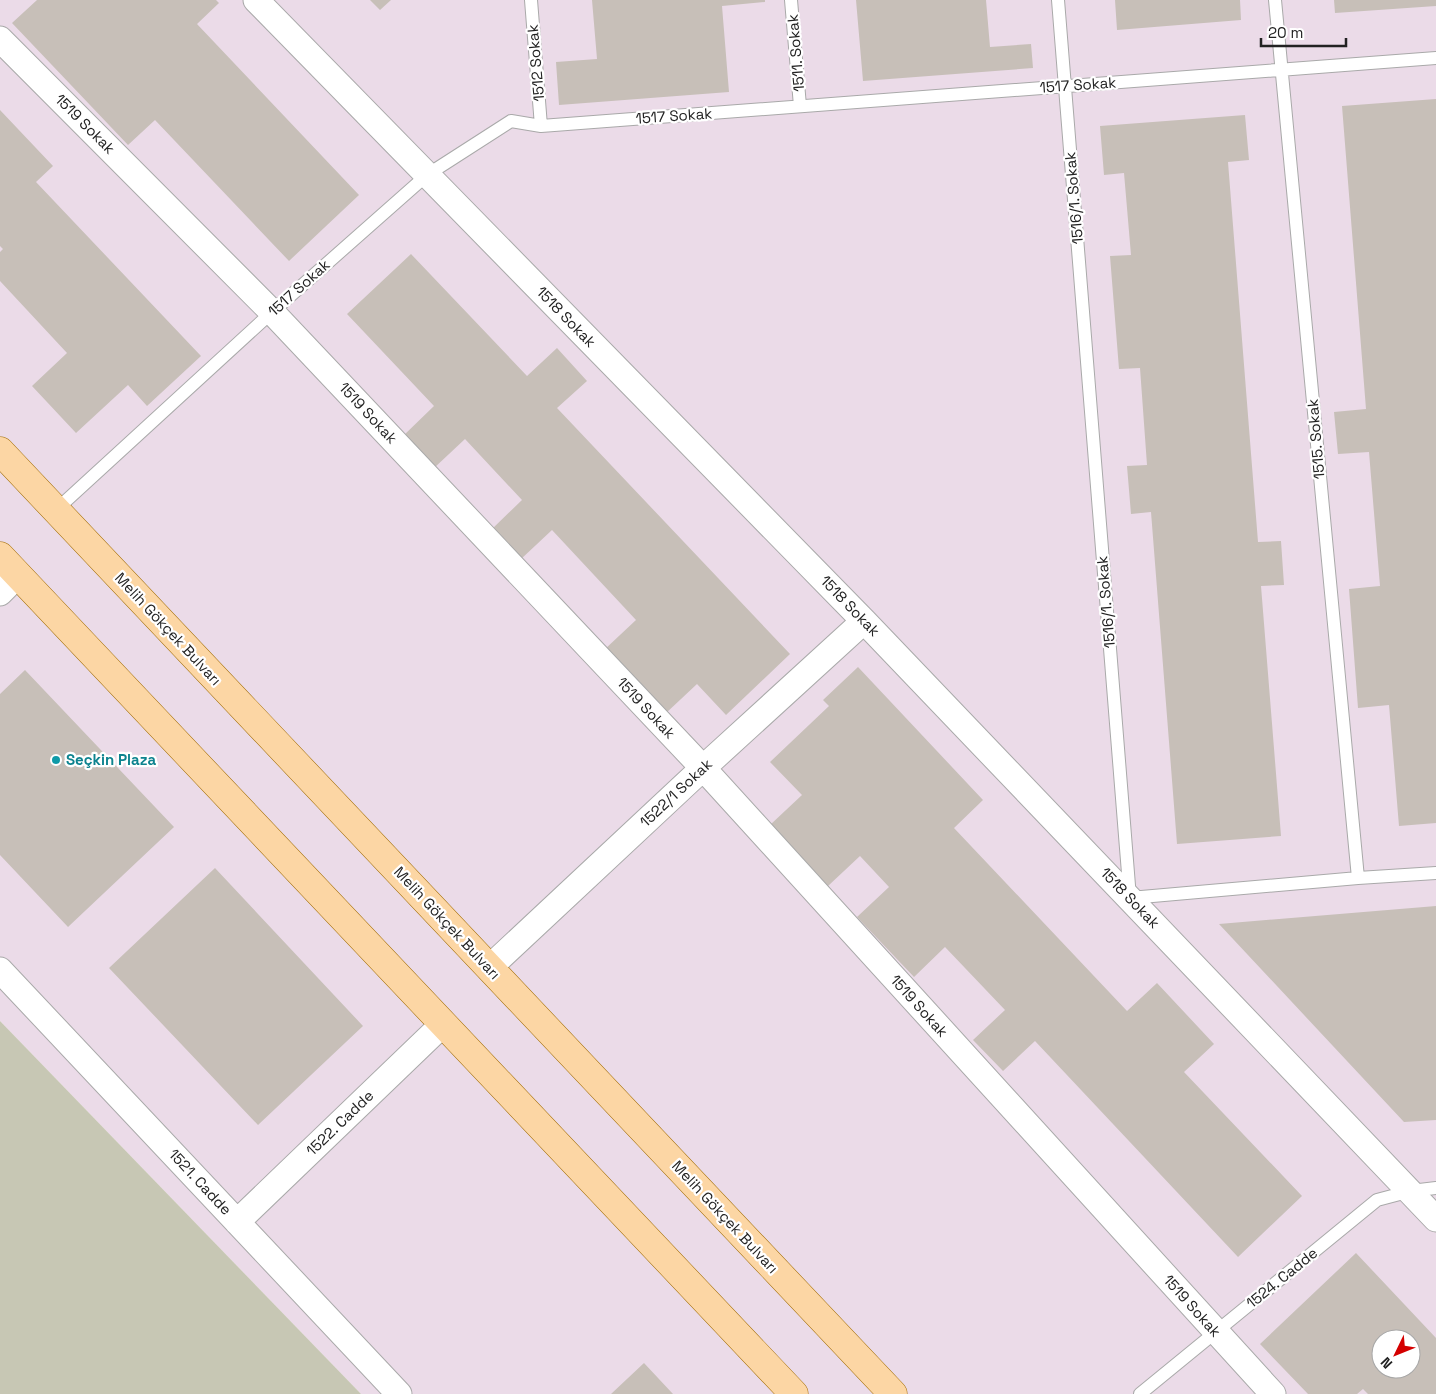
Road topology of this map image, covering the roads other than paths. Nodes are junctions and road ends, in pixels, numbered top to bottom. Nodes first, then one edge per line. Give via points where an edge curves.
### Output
1 (256, 0) edge
2 (531, 0) edge
3 (791, 0) edge
4 (1058, 0) edge
5 (1275, 0) edge
6 (0, 39) edge
7 (1436, 58) edge
8 (1281, 70) junction
9 (1065, 86) junction
10 (800, 106) junction
11 (541, 126) junction
12 (427, 175) junction
13 (272, 312) junction
14 (0, 451) edge
15 (56, 510) junction
16 (6, 575) edge
17 (864, 621) junction
18 (703, 768) junction
19 (1436, 873) edge
20 (1358, 878) junction
21 (1130, 898) junction
22 (489, 968) junction
23 (0, 970) edge
24 (444, 1024) junction
25 (1436, 1188) edge
26 (1411, 1191) junction
27 (1436, 1219) edge
28 (237, 1222) junction
29 (1216, 1332) junction
30 (399, 1394) edge
31 (794, 1394) edge
32 (893, 1394) edge
33 (1140, 1394) edge
34 (1273, 1394) edge

1 - 12 street, 1518 Sokak
2 - 11 lane, 1512 Sokak
3 - 10 lane, 1511. Sokak
4 - 9 lane, 1516/1. Sokak
5 - 8 lane, 1515. Sokak
6 - 13 street, 1519 Sokak
7 - 8 lane, 1517 Sokak
8 - 9 lane, 1517 Sokak
8 - 20 lane, 1515. Sokak
9 - 10 lane, 1517 Sokak
9 - 21 lane, 1516/1. Sokak
10 - 11 lane, 1517 Sokak
11 - 12 lane, 1517 Sokak via 511,120
12 - 13 lane, 1517 Sokak
12 - 17 street, 1518 Sokak
13 - 15 lane, 1517 Sokak
13 - 18 street, 1519 Sokak
14 - 15 main road, Melih Gökçek Bulvarı
15 - 22 main road, Melih Gökçek Bulvarı
16 - 24 main road
17 - 18 street, 1522/1 Sokak
17 - 21 street, 1518 Sokak
18 - 22 street, 1522/1 Sokak
18 - 29 street, 1519 Sokak
19 - 20 lane
20 - 21 lane
21 - 26 street, 1518 Sokak
22 - 32 main road, Melih Gökçek Bulvarı
23 - 28 street, 1521. Cadde
24 - 28 street, 1522. Cadde
24 - 31 main road
25 - 26 lane, 1524. Cadde
26 - 27 street, 1518 Sokak
26 - 29 lane, 1524. Cadde via 1377,1200
28 - 30 street, 1521. Cadde
29 - 33 lane, 1524. Cadde
29 - 34 street, 1519 Sokak

